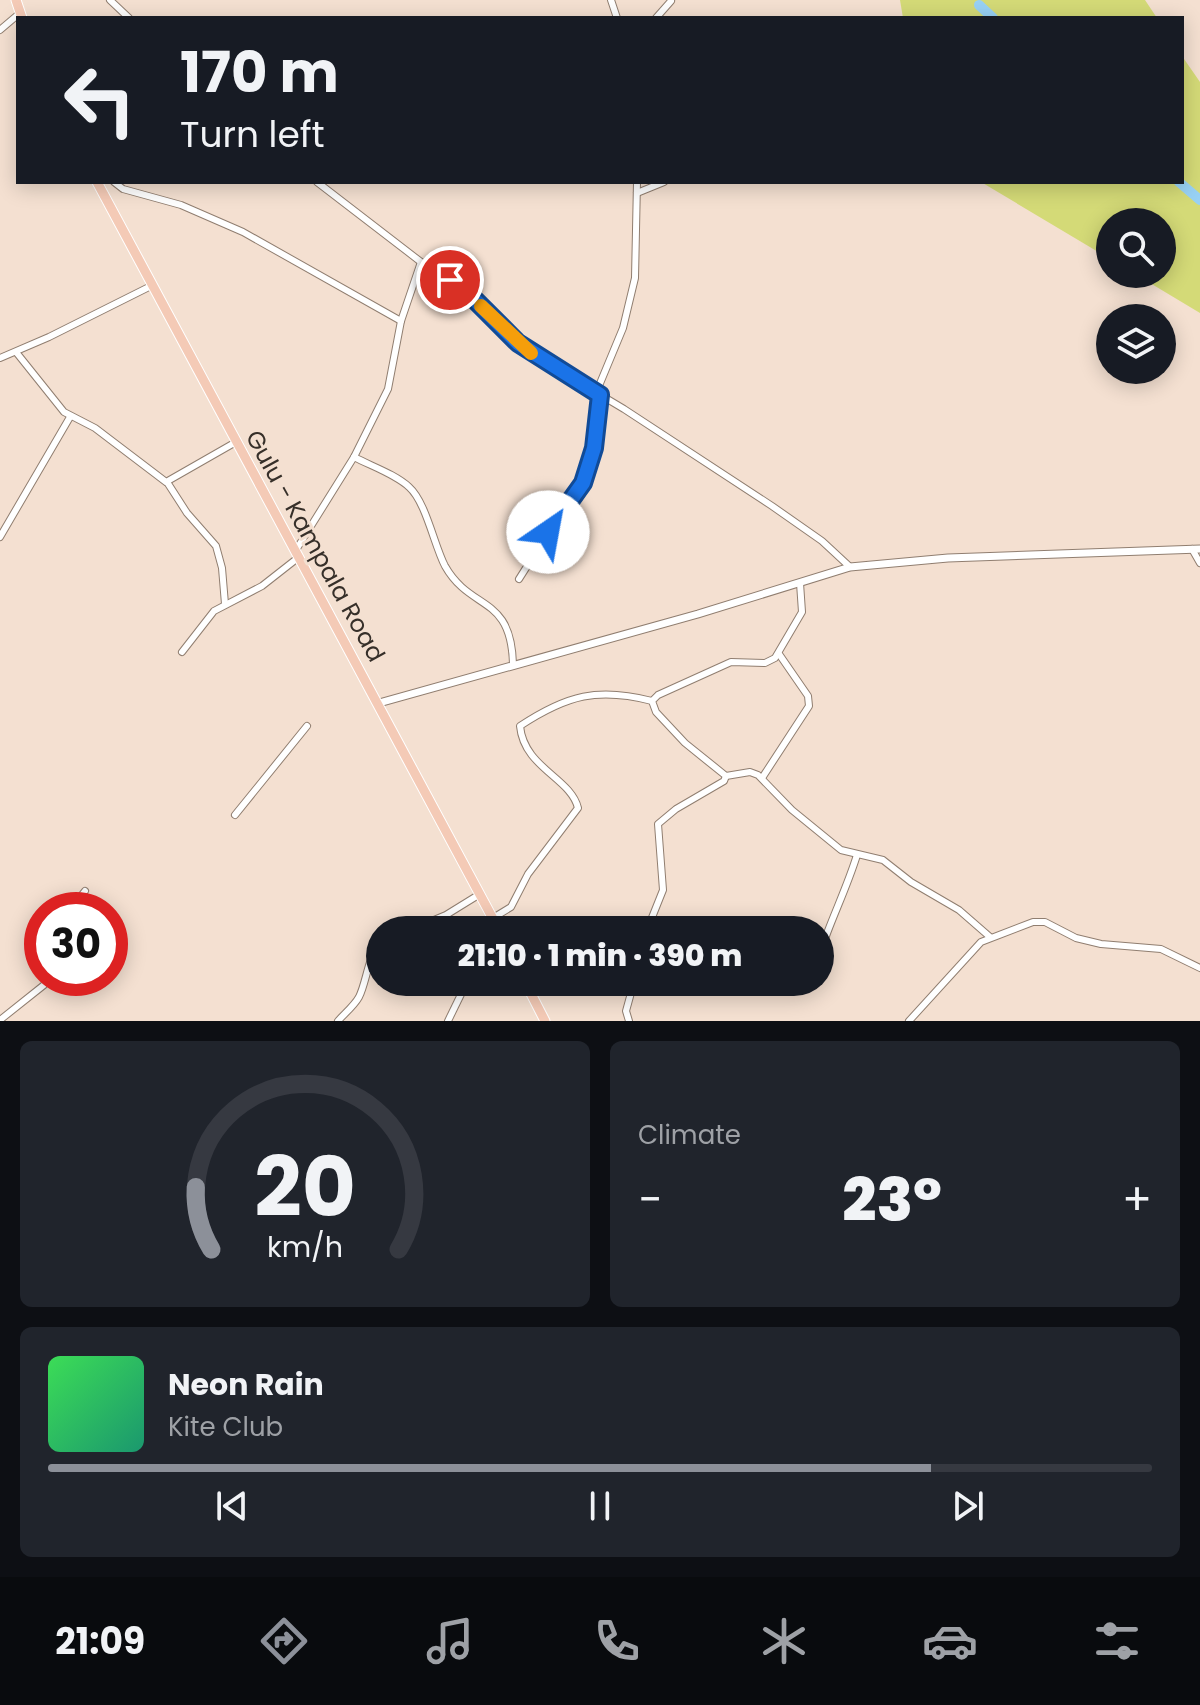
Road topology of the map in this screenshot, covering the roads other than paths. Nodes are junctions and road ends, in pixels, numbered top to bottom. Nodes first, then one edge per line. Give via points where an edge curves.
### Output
1 (16, 0) edge
2 (110, 0) edge
3 (671, 1) edge
4 (21, 16) edge
5 (127, 16) edge
6 (658, 16) edge
7 (98, 184) edge
8 (117, 184) edge
9 (320, 184) edge
10 (637, 184) edge
11 (659, 184) edge
12 (637, 193) junction
13 (421, 262) junction
14 (151, 286) junction
15 (401, 321) junction
16 (16, 352) junction
17 (0, 358) edge
18 (598, 394) junction
19 (70, 417) junction
20 (236, 442) junction
21 (354, 457) junction
22 (167, 482) junction
23 (0, 537) edge
24 (1196, 549) edge
25 (297, 554) junction
26 (1200, 563) edge
27 (850, 567) junction
28 (519, 579) dead end
29 (800, 583) junction
30 (225, 604) junction
31 (182, 652) dead end
32 (779, 654) junction
33 (513, 664) junction
34 (652, 701) junction
35 (379, 703) junction
36 (307, 726) dead end
37 (726, 776) junction
38 (762, 778) junction
39 (235, 815) dead end
40 (857, 855) junction
41 (480, 894) junction
42 (443, 916) edge
43 (492, 916) edge
44 (496, 916) edge
45 (653, 916) edge
46 (833, 916) edge
47 (990, 937) junction
48 (1200, 968) edge
49 (366, 980) edge
50 (30, 996) edge
51 (460, 996) edge
52 (532, 996) edge
53 (630, 996) edge
54 (0, 1020) edge
55 (338, 1021) edge
56 (448, 1021) edge
57 (545, 1021) edge
58 (629, 1021) edge
59 (909, 1021) edge

1 - 4 main road
2 - 5 street
3 - 6 street
7 - 14 main road, Gulu - Kampala Road
8 - 15 street via 243,232
9 - 13 street
10 - 12 street
11 - 12 street
12 - 18 street via 635,278
13 - 15 street
13 - 18 street via 466,291 518,343
14 - 16 street
14 - 20 main road, Gulu - Kampala Road
15 - 21 street via 388,389
16 - 17 street
16 - 19 street
18 - 27 street via 772,506
18 - 28 street via 594,448 583,483
19 - 22 street via 95,428
19 - 23 street
20 - 22 street
20 - 25 main road, Gulu - Kampala Road
21 - 25 street
21 - 33 street via 410,487 447,570 504,619
22 - 30 street via 216,546
24 - 26 street
24 - 27 street
25 - 30 street via 262,586
25 - 35 main road, Gulu - Kampala Road
27 - 29 street
29 - 32 street via 802,612
29 - 33 street
30 - 31 street via 201,623
32 - 34 street via 765,663 731,662
32 - 38 street via 808,696 809,706
33 - 35 street
34 - 37 street via 685,743
34 - 44 street via 590,693 520,726 539,765 569,791 578,808 528,874 511,907
35 - 41 main road, Gulu - Kampala Road
36 - 39 street
37 - 38 street via 750,772
37 - 45 street via 658,824 663,890
38 - 40 street via 824,837
40 - 46 street
40 - 47 street via 883,860
41 - 42 street
41 - 43 main road, Gulu - Kampala Road
47 - 48 street via 1045,922 1076,938 1161,949
47 - 59 street
49 - 55 street via 358,999
50 - 54 street
51 - 56 street
52 - 57 main road
53 - 58 street

